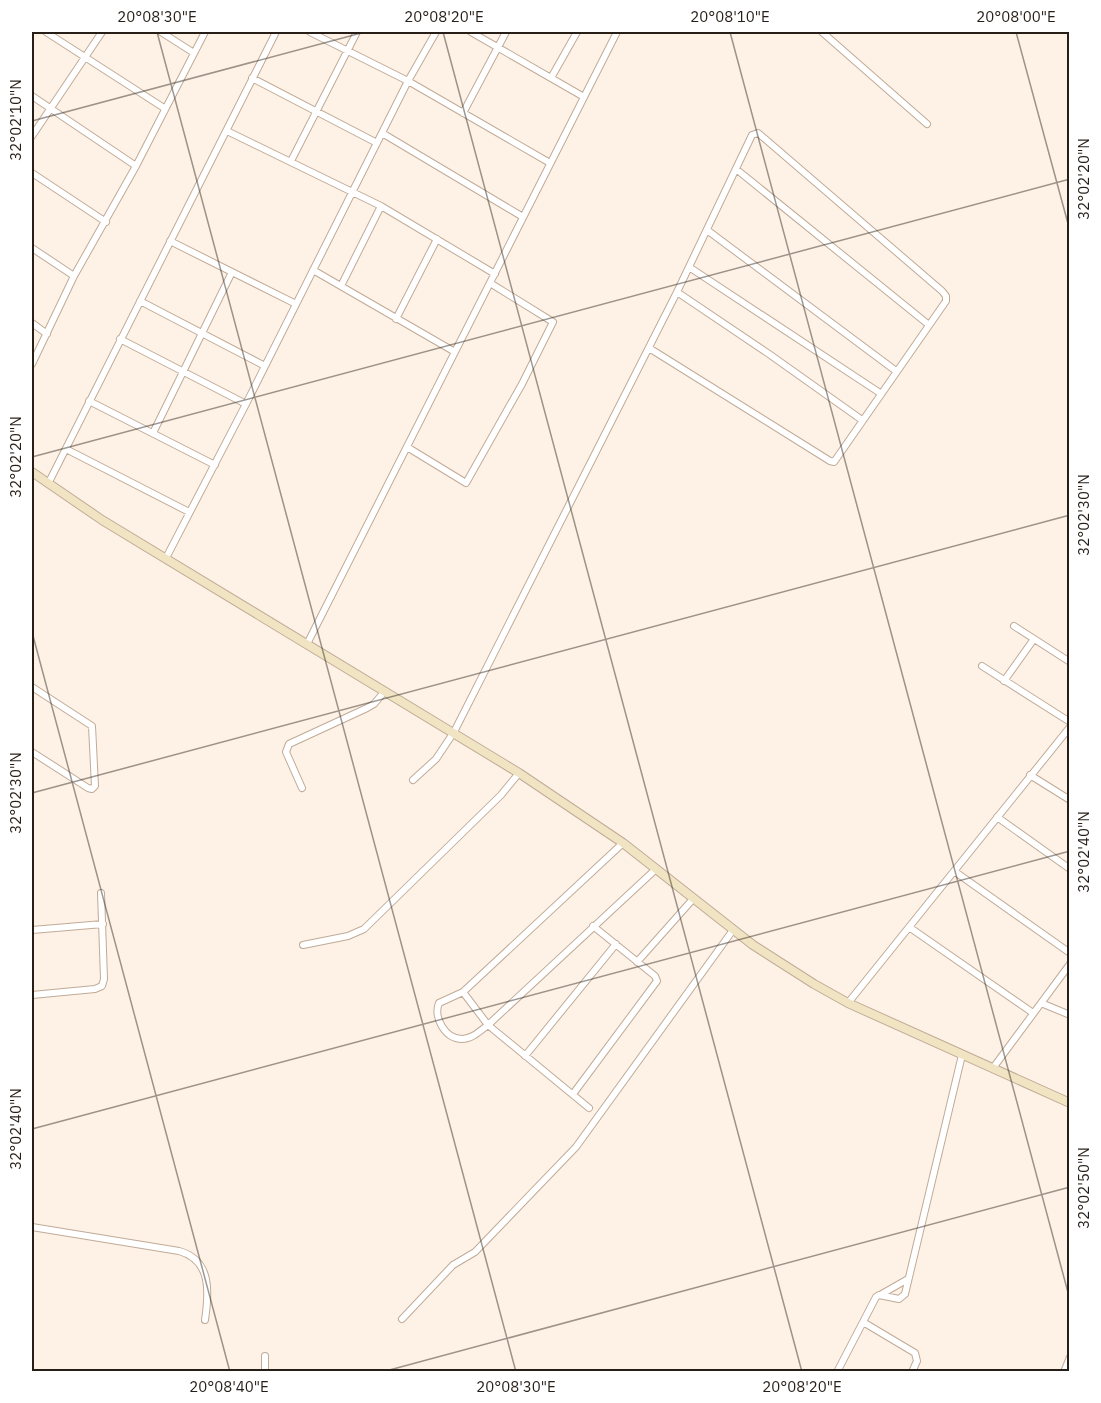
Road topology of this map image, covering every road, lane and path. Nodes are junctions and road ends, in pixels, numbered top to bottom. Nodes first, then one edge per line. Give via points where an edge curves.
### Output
1 (46, 32) edge
2 (102, 32) edge
3 (161, 32) edge
4 (205, 32) edge
5 (276, 32) edge
6 (310, 32) edge
7 (357, 32) edge
8 (436, 32) edge
9 (471, 32) edge
10 (506, 32) edge
11 (577, 32) edge
12 (617, 32) edge
13 (822, 32) edge
14 (498, 46) junction
15 (347, 51) junction
16 (194, 53) junction
17 (85, 57) junction
18 (252, 78) junction
19 (551, 78) junction
20 (408, 81) junction
21 (32, 96) edge
22 (584, 97) junction
23 (50, 108) junction
24 (164, 108) junction
25 (318, 111) junction
26 (463, 113) junction
27 (927, 124) dead end
28 (227, 131) junction
29 (382, 133) junction
30 (32, 136) edge
31 (377, 143) junction
32 (291, 161) junction
33 (550, 163) junction
34 (136, 166) junction
35 (736, 169) junction
36 (32, 172) edge
37 (353, 191) junction
38 (381, 206) junction
39 (523, 217) junction
40 (106, 222) junction
41 (707, 230) junction
42 (437, 239) junction
43 (170, 241) junction
44 (32, 248) edge
45 (689, 267) junction
46 (313, 270) junction
47 (232, 272) junction
48 (495, 274) junction
49 (74, 276) junction
50 (490, 283) junction
51 (341, 286) junction
52 (677, 292) junction
53 (140, 301) junction
54 (296, 304) junction
55 (396, 319) junction
56 (32, 323) edge
57 (929, 325) junction
58 (47, 334) junction
59 (203, 334) junction
60 (120, 339) junction
61 (649, 348) junction
62 (455, 352) junction
63 (32, 363) edge
64 (265, 366) junction
65 (896, 371) junction
66 (184, 372) junction
67 (880, 393) junction
68 (89, 401) junction
69 (246, 404) junction
70 (862, 420) junction
71 (153, 433) junction
72 (407, 447) junction
73 (66, 449) junction
74 (215, 465) junction
75 (32, 472) edge
76 (48, 484) junction
77 (189, 512) junction
78 (166, 558) junction
79 (1014, 626) dead end
80 (1034, 639) junction
81 (307, 644) junction
82 (1070, 662) edge
83 (982, 666) dead end
84 (1004, 681) junction
85 (32, 687) edge
86 (385, 691) junction
87 (1070, 724) edge
88 (454, 732) junction
89 (32, 752) edge
90 (519, 773) junction
91 (1030, 775) junction
92 (413, 780) dead end
93 (302, 788) dead end
94 (1070, 800) edge
95 (997, 817) junction
96 (623, 843) junction
97 (656, 869) junction
98 (1070, 869) edge
99 (954, 871) junction
100 (101, 893) dead end
101 (693, 899) junction
102 (103, 924) junction
103 (593, 926) junction
104 (909, 927) junction
105 (32, 930) edge
106 (733, 930) junction
107 (616, 944) junction
108 (303, 945) dead end
109 (1070, 953) edge
110 (637, 962) junction
111 (1070, 964) edge
112 (464, 992) junction
113 (32, 995) edge
114 (1041, 1002) junction
115 (848, 1003) junction
116 (1033, 1013) junction
117 (1070, 1015) edge
118 (488, 1025) junction
119 (962, 1055) junction
120 (525, 1056) junction
121 (993, 1068) junction
122 (573, 1094) junction
123 (1070, 1103) edge
124 (589, 1108) dead end
125 (32, 1227) edge
126 (908, 1279) junction
127 (879, 1295) junction
128 (402, 1319) dead end
129 (205, 1320) dead end
130 (863, 1322) junction
131 (265, 1356) dead end
132 (1070, 1357) edge
133 (265, 1371) edge
134 (837, 1371) edge
135 (912, 1371) edge
136 (1064, 1371) edge

1 - 17 street
2 - 17 street
3 - 16 street
4 - 16 street
5 - 18 street
6 - 15 street
7 - 15 street
8 - 20 street
9 - 14 street
10 - 14 street
11 - 19 street
12 - 22 street
13 - 27 street
14 - 19 street
14 - 26 street
15 - 20 street
15 - 25 street
16 - 24 street
17 - 23 street
17 - 24 street
18 - 25 street
18 - 28 street
19 - 22 street
20 - 26 street
20 - 29 street
21 - 23 street
22 - 33 street
23 - 30 street
23 - 34 street
24 - 34 street
25 - 31 street
25 - 32 street
26 - 33 street
28 - 32 street
28 - 43 street
29 - 31 street
29 - 39 street
31 - 37 street
32 - 37 street
33 - 39 street
34 - 40 street
35 - 41 street
35 - 57 street
35 - 57 street via 752,135 760,135 942,291 946,301
36 - 40 street
37 - 38 street
37 - 46 street
38 - 42 street
38 - 51 street
39 - 48 street
40 - 49 street
41 - 45 street
41 - 65 street
42 - 48 street
42 - 55 street
43 - 47 street
43 - 53 street
44 - 49 street
45 - 52 street
45 - 67 street
46 - 51 street
46 - 54 street
47 - 54 street
47 - 59 street
48 - 50 street
49 - 58 street
50 - 62 street
50 - 72 street via 554,322 466,483
51 - 55 street
52 - 61 street
52 - 70 street
53 - 59 street
53 - 60 street
54 - 64 street
55 - 62 street
56 - 58 street
57 - 65 street
58 - 63 street
59 - 64 street
59 - 66 street
60 - 66 street
60 - 68 street
61 - 70 street via 830,461 834,462
61 - 88 street
62 - 72 street
64 - 69 street
65 - 67 street
66 - 69 street
66 - 71 street
67 - 70 street
68 - 71 street
68 - 73 street
69 - 74 street
71 - 74 street
72 - 81 street
73 - 76 street
73 - 77 street
74 - 77 street
75 - 76 main road
76 - 78 main road
77 - 78 street
78 - 81 main road
79 - 80 street
80 - 82 street
80 - 84 street
81 - 86 main road
83 - 84 street
84 - 87 street
85 - 89 street via 93,726 95,786 88,788
86 - 88 main road
86 - 93 street via 367,708 289,744 286,752
87 - 91 street
88 - 90 main road
88 - 92 street via 436,759
90 - 96 main road
90 - 108 street via 364,929
91 - 94 street
91 - 95 street
95 - 98 street
95 - 99 street
96 - 97 main road
96 - 112 street
97 - 101 main road
97 - 103 street
99 - 104 street
99 - 109 street
100 - 102 street
101 - 106 main road
101 - 110 street
102 - 105 street
102 - 113 street via 102,986
103 - 107 street
103 - 118 street
104 - 115 street
104 - 116 street
106 - 115 main road
106 - 128 street via 576,1148 475,1252 453,1265
107 - 110 street
107 - 120 street
110 - 122 street via 657,981
111 - 114 street
112 - 118 street
112 - 118 street via 439,1003 438,1021 460,1039 471,1037
114 - 116 street
114 - 117 street
115 - 119 main road
116 - 121 street
118 - 120 street
119 - 121 main road
119 - 126 street
120 - 122 street
121 - 123 main road
122 - 124 street
125 - 129 street via 189,1254 201,1267 209,1288
126 - 127 street
126 - 127 street via 901,1298
127 - 130 street
130 - 134 street
130 - 135 street via 915,1353 917,1361
131 - 133 street
132 - 136 street

